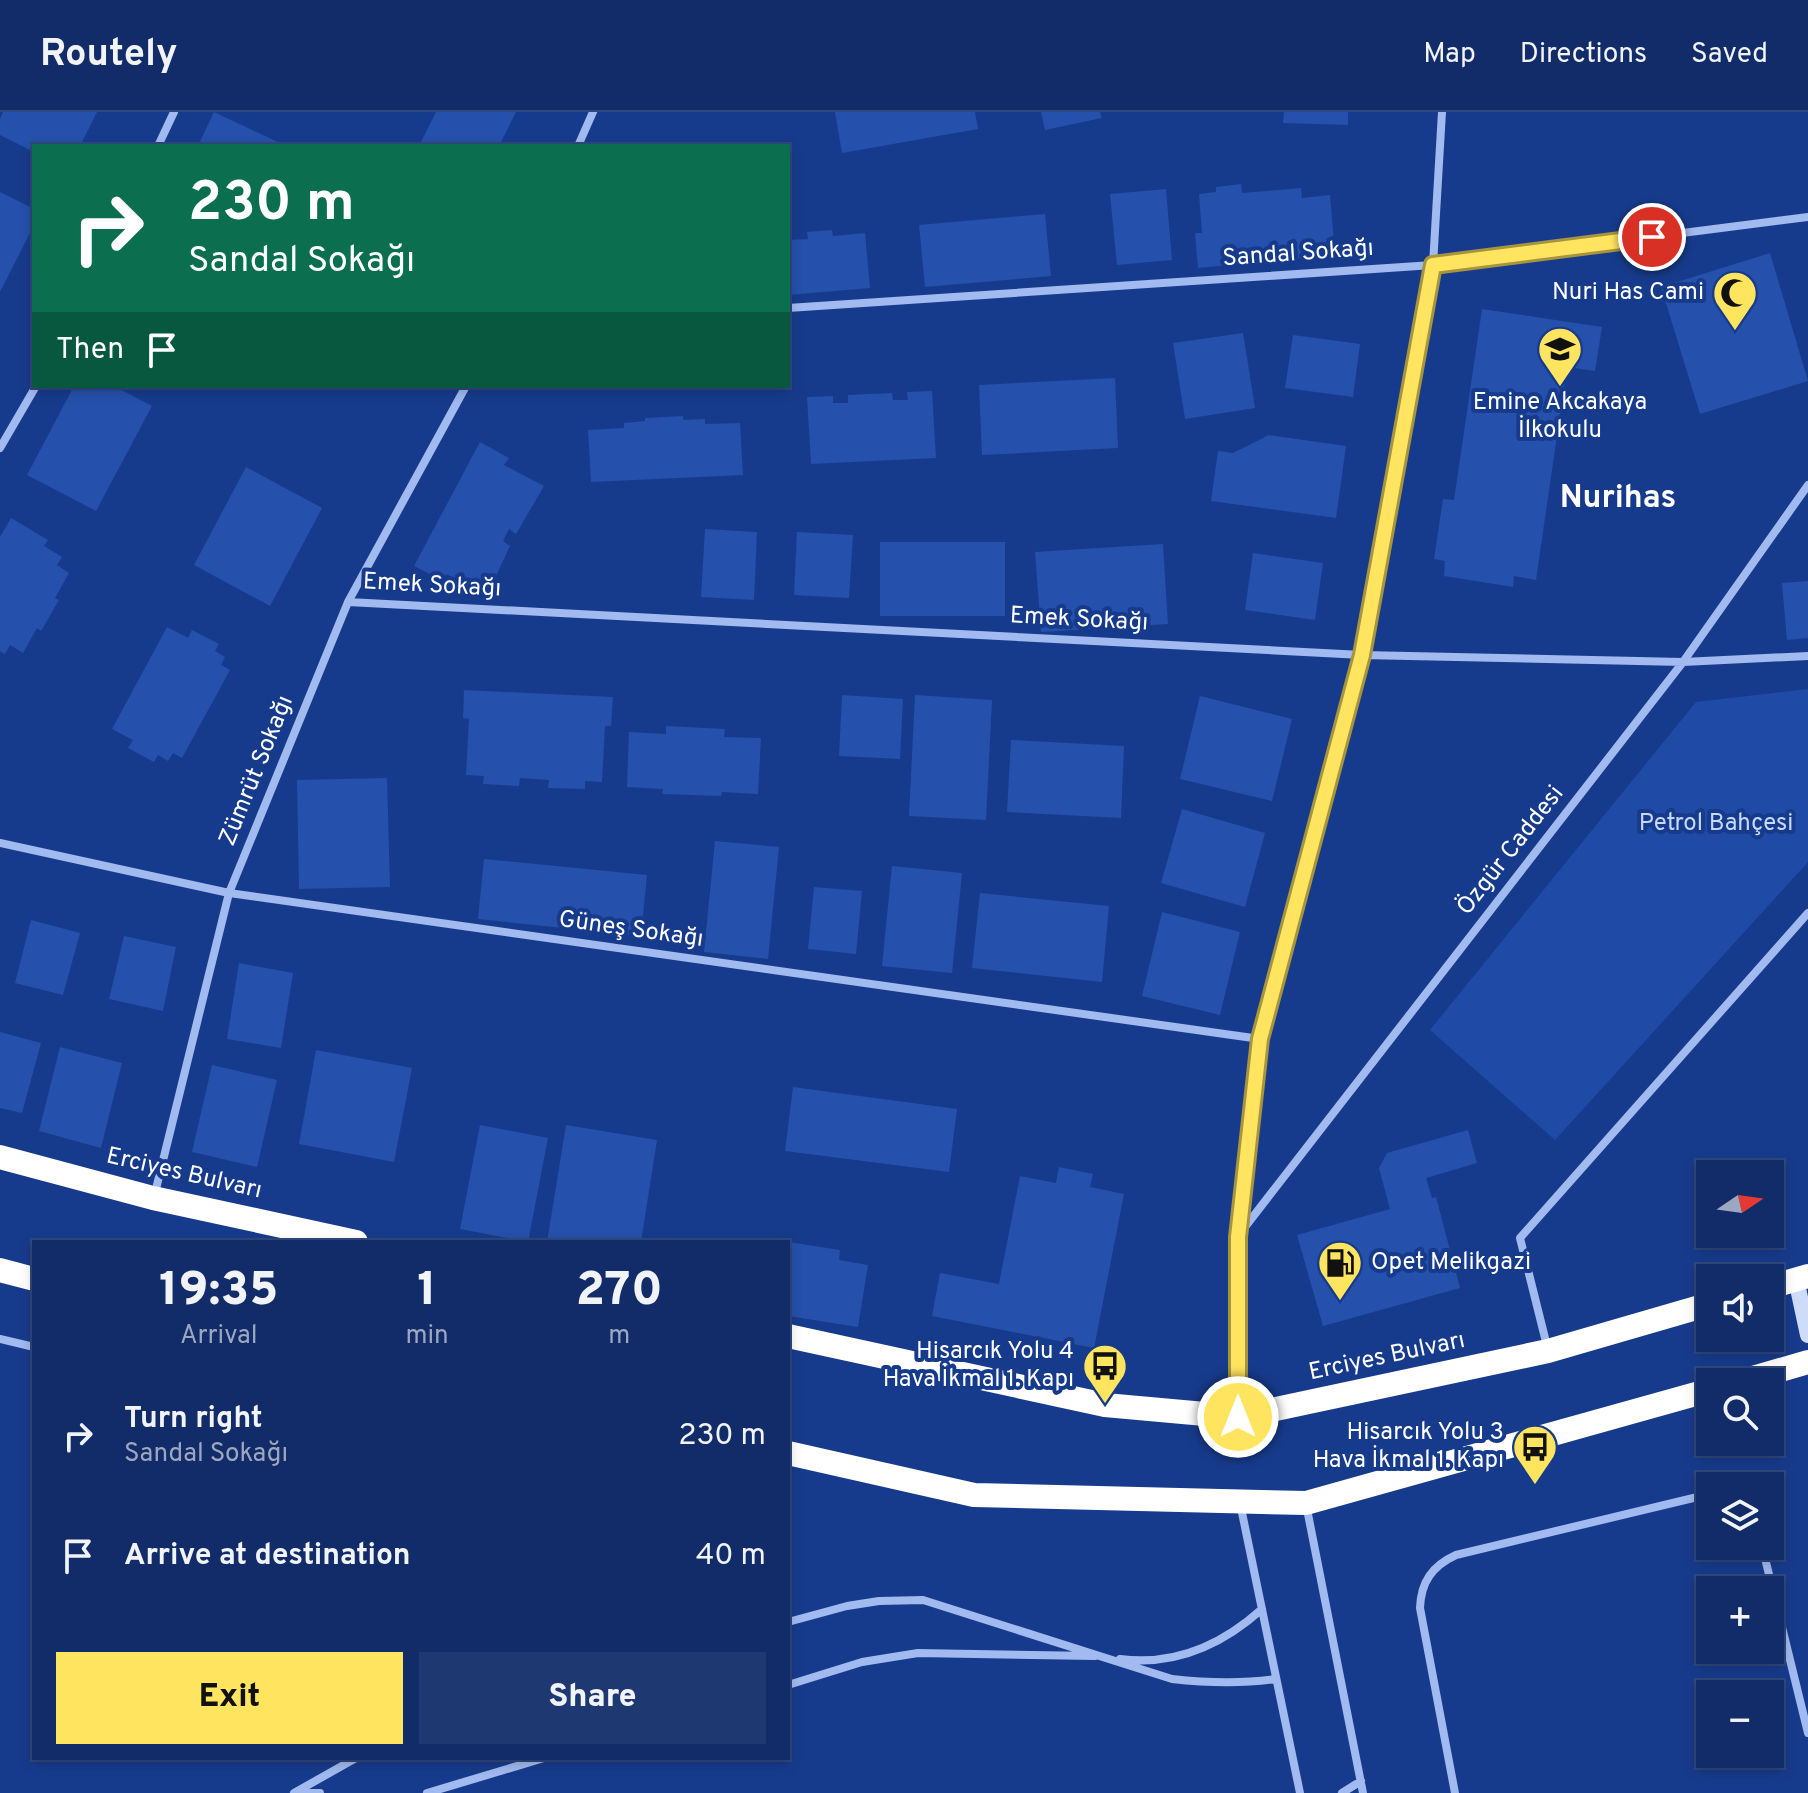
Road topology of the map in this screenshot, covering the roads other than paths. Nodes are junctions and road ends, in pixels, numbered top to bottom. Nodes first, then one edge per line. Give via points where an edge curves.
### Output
1 (174, 112) edge
2 (593, 112) edge
3 (1442, 112) edge
4 (159, 144) edge
5 (579, 144) edge
6 (1808, 217) edge
7 (1433, 265) junction
8 (790, 308) edge
9 (35, 388) edge
10 (465, 388) edge
11 (0, 448) edge
12 (1808, 485) edge
13 (348, 602) junction
14 (1362, 655) junction
15 (1808, 656) edge
16 (1683, 662) junction
17 (0, 843) edge
18 (229, 893) junction
19 (1808, 913) edge
20 (1260, 1039) junction
21 (0, 1157) edge
22 (153, 1198) junction
23 (1238, 1237) junction
24 (347, 1240) edge
25 (0, 1270) edge
26 (1802, 1277) edge
27 (32, 1278) edge
28 (1696, 1308) edge
29 (1808, 1335) edge
30 (790, 1336) edge
31 (0, 1339) edge
32 (32, 1347) edge
33 (1548, 1351) junction
34 (1808, 1362) edge
35 (1784, 1369) edge
36 (1696, 1394) edge
37 (1238, 1417) junction
38 (790, 1453) edge
39 (1696, 1497) edge
40 (1240, 1502) junction
41 (1306, 1503) junction
42 (1765, 1560) edge
43 (1262, 1609) junction
44 (790, 1621) edge
45 (1107, 1657) junction
46 (1276, 1679) junction
47 (790, 1684) edge
48 (1808, 1733) edge
49 (353, 1760) edge
50 (538, 1760) edge
51 (1361, 1781) junction
52 (443, 1791) edge
53 (295, 1793) edge
54 (320, 1793) edge
55 (427, 1793) edge
56 (1300, 1793) edge
57 (1342, 1793) edge
58 (1363, 1793) edge
59 (1455, 1793) edge

1 - 4 street
2 - 5 street
3 - 7 street
6 - 7 street, Sandal Sokağı
7 - 8 street, Sandal Sokağı
7 - 14 street
9 - 11 street
10 - 13 street, Zümrüt Sokağı
12 - 16 street, Özgür Caddesi
13 - 14 street, Emek Sokağı
13 - 18 street, Zümrüt Sokağı
14 - 16 street, Emek Sokağı
14 - 20 street
15 - 16 street, Emek Sokağı
16 - 23 street, Özgür Caddesi
17 - 18 street, Güneş Sokağı
18 - 20 street, Güneş Sokağı
18 - 22 street, Zümrüt Sokağı
19 - 33 street via 1520,1238
20 - 23 street
21 - 22 highway, Erciyes Bulvarı
22 - 24 highway, Erciyes Bulvarı
23 - 37 street
25 - 27 highway
26 - 29 street
28 - 33 highway, Erciyes Bulvarı
30 - 37 highway, Erciyes Bulvarı via 1105,1405
31 - 32 street
33 - 37 highway, Erciyes Bulvarı
34 - 35 highway
36 - 41 highway
38 - 40 highway via 974,1495
39 - 59 street via 1456,1555 1427,1577 1420,1608
40 - 41 highway
40 - 43 street
41 - 51 street
42 - 48 street
43 - 45 street via 1229,1635 1191,1653 1135,1661
43 - 46 street
44 - 45 street via 847,1606 923,1600
45 - 46 street via 1172,1679
45 - 47 street via 918,1653 862,1662
46 - 56 street
49 - 53 street
50 - 52 street
51 - 57 street
51 - 58 street
52 - 55 street
53 - 54 street

